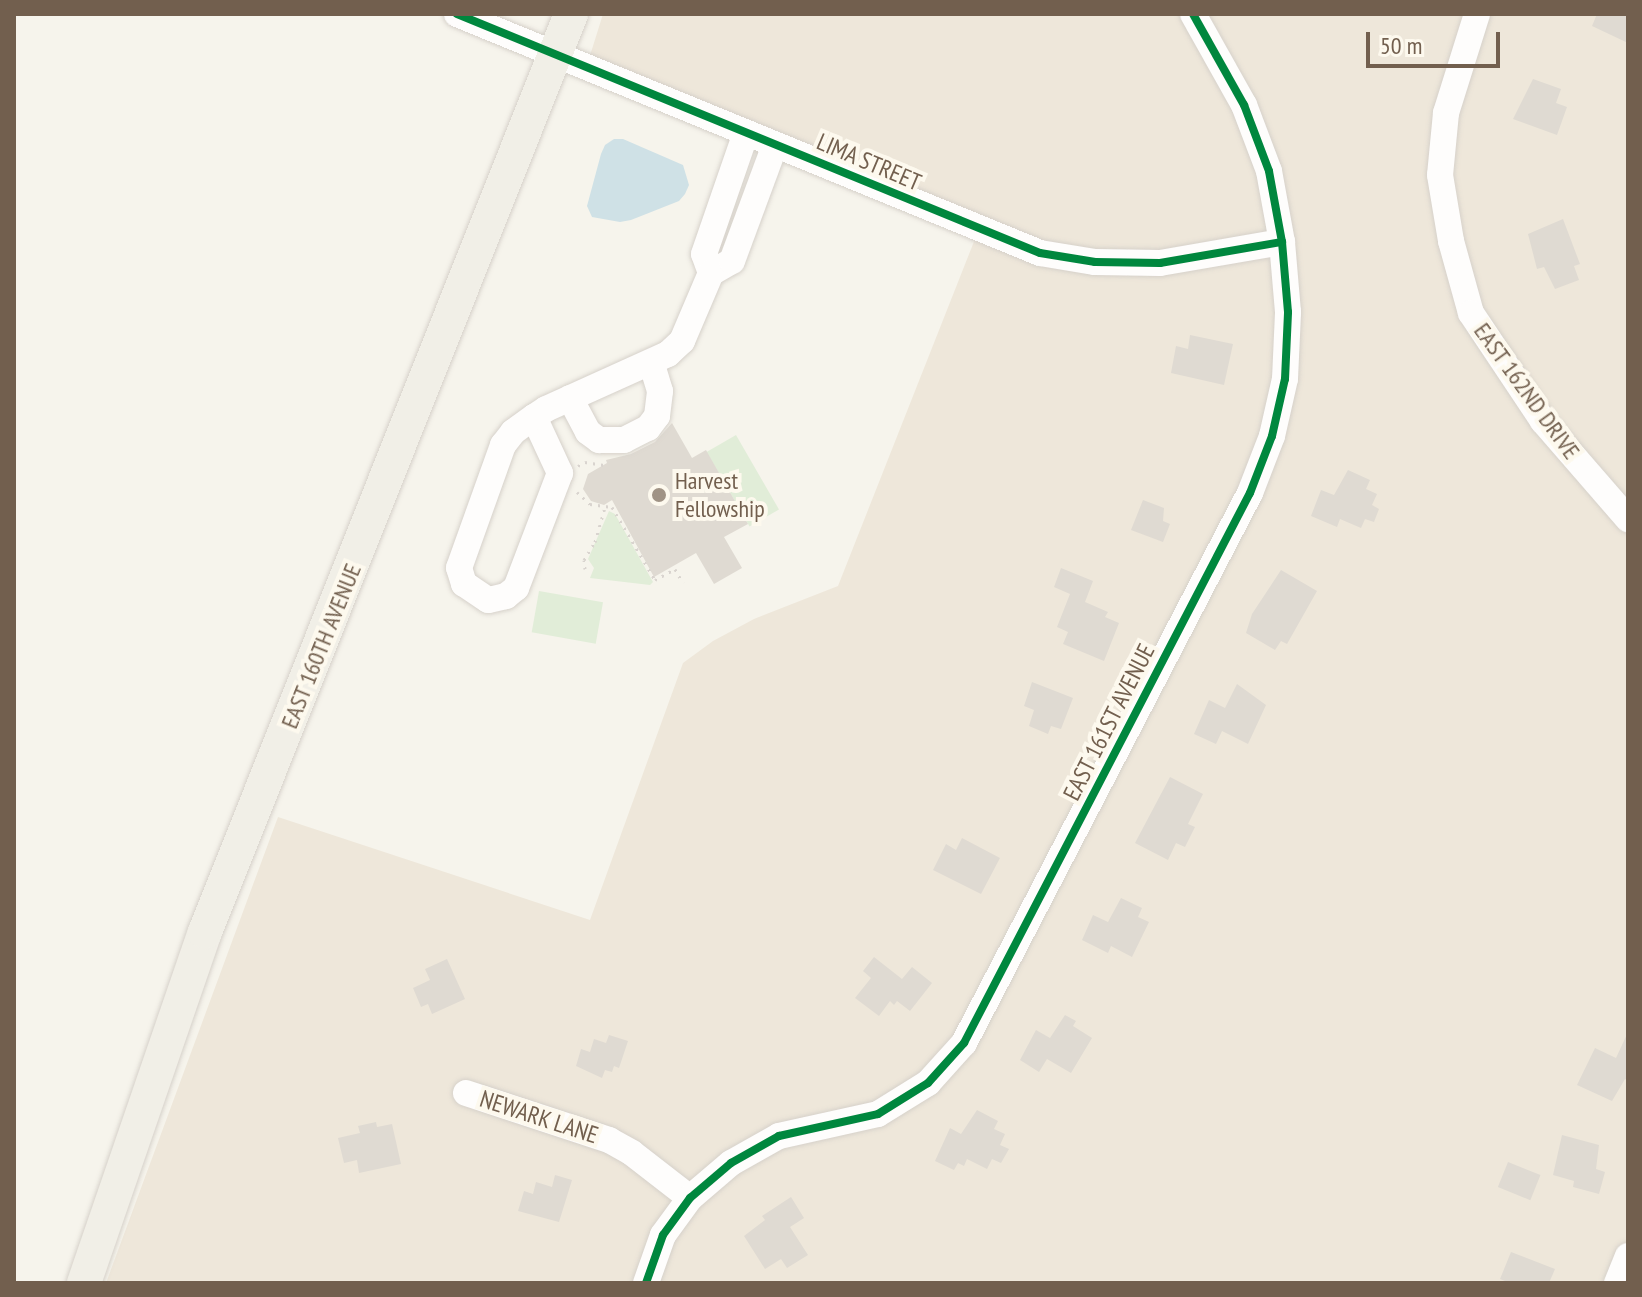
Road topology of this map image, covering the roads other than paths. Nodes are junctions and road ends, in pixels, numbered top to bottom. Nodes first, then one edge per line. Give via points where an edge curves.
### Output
1 (457, 14) edge
2 (571, 14) edge
3 (1193, 14) edge
4 (1477, 14) edge
5 (556, 53) junction
6 (746, 133) junction
7 (775, 145) junction
8 (1282, 242) junction
9 (711, 273) junction
10 (651, 362) junction
11 (570, 398) junction
12 (534, 417) junction
13 (1628, 519) edge
14 (466, 1093) dead end
15 (690, 1198) junction
16 (1628, 1256) edge
17 (84, 1283) edge
18 (646, 1283) edge
19 (1617, 1283) edge

1 - 5 street, LIMA STREET
2 - 5 main road, EAST 160TH AVENUE
3 - 8 street, EAST 161ST AVENUE via 1244,105 1269,171
4 - 13 street, EAST 162ND DRIVE via 1446,113 1440,175 1471,313 1543,421
5 - 6 street, LIMA STREET
5 - 17 main road, EAST 160TH AVENUE via 205,932
6 - 7 street, LIMA STREET
6 - 9 street via 704,254
7 - 8 street, LIMA STREET via 1040,253 1095,262 1160,263
7 - 9 street via 732,261
8 - 15 street, EAST 161ST AVENUE via 1288,312 1285,379 1272,436 1250,493 964,1043 928,1083 878,1114 779,1136 731,1163
9 - 10 street via 682,341
10 - 11 street
10 - 11 street via 660,391 657,416 648,428 624,440 599,440 588,432
11 - 12 street
12 - 12 street via 503,445 459,568 464,584 488,600 516,588 560,473
14 - 15 street, NEWARK LANE via 609,1140
15 - 18 street, EAST 161ST AVENUE via 663,1235
16 - 19 street

